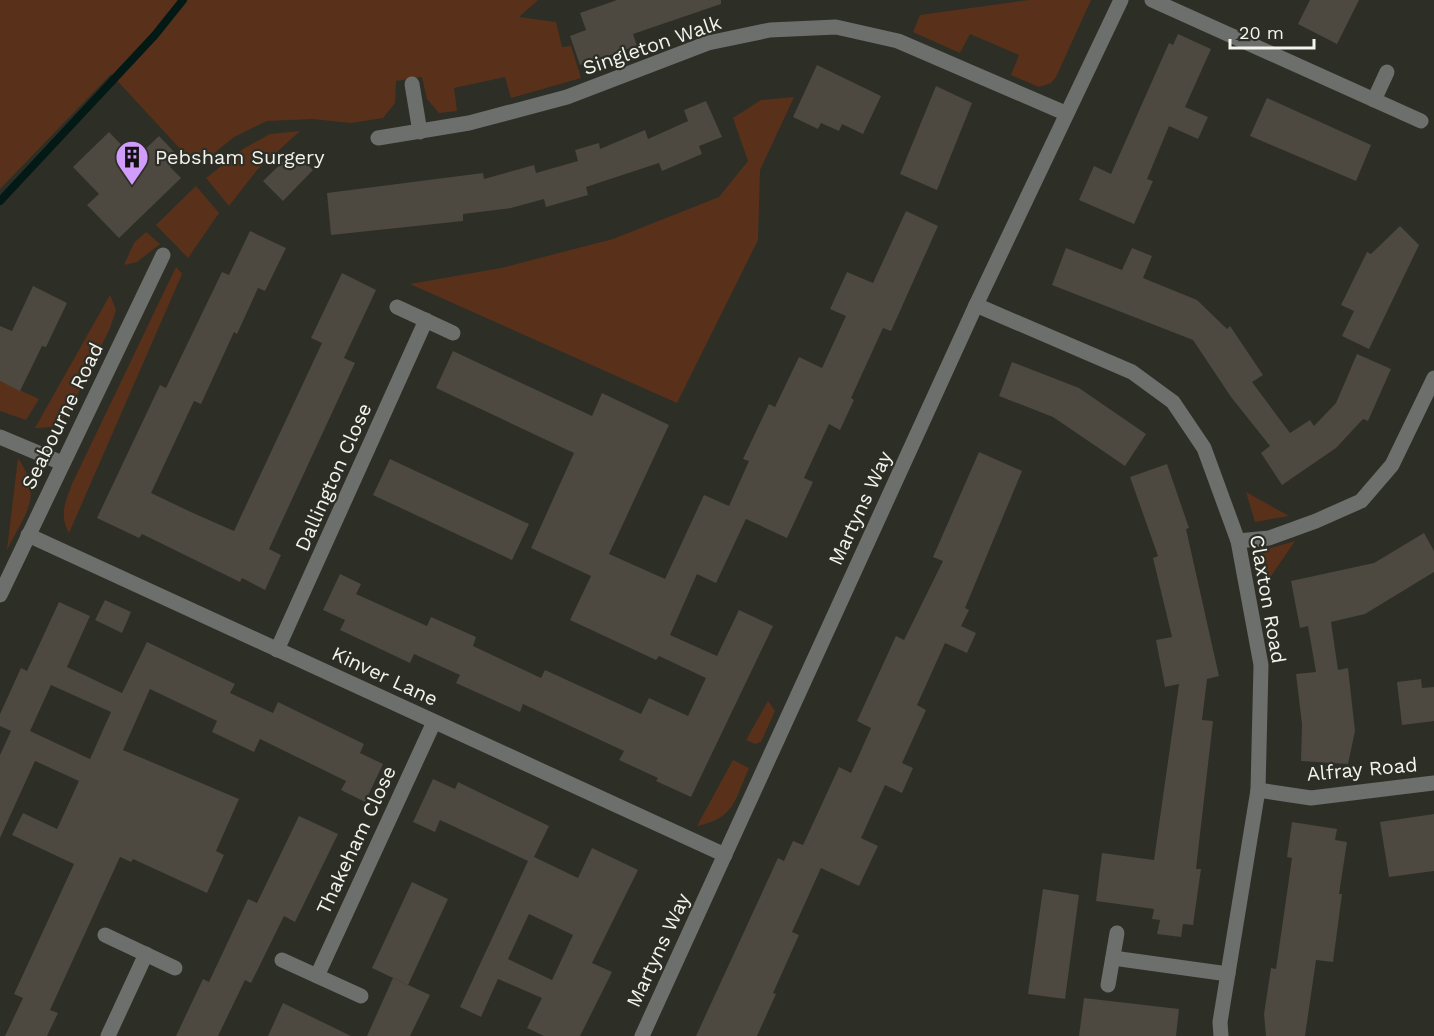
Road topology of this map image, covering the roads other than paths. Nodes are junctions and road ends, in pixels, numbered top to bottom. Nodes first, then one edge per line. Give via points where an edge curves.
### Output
1 (1121, 0) edge
2 (1152, 0) edge
3 (1387, 72) dead end
4 (412, 84) dead end
5 (1374, 100) junction
6 (1065, 113) junction
7 (1421, 122) dead end
8 (420, 132) junction
9 (378, 138) dead end
10 (163, 255) dead end
11 (976, 305) junction
12 (397, 307) dead end
13 (426, 320) junction
14 (453, 333) dead end
15 (1434, 378) edge
16 (0, 437) edge
17 (62, 463) junction
18 (28, 535) junction
19 (1238, 541) junction
20 (0, 595) edge
21 (277, 650) junction
22 (434, 722) junction
23 (1434, 783) edge
24 (1258, 790) junction
25 (725, 855) junction
26 (1117, 933) dead end
27 (105, 935) dead end
28 (146, 954) junction
29 (1113, 958) junction
30 (282, 960) dead end
31 (175, 968) dead end
32 (1228, 974) junction
33 (317, 976) junction
34 (1108, 985) dead end
35 (361, 996) dead end
36 (108, 1036) edge
37 (642, 1036) edge
38 (1221, 1036) edge

1 - 6 street, Martyns Way
2 - 5 street
3 - 5 street
4 - 8 street
5 - 7 street
6 - 8 street, Singleton Walk via 898,41 836,27 770,30 708,43 567,98
6 - 11 street, Martyns Way
8 - 9 street, Singleton Walk
10 - 17 street, Seabourne Road
11 - 19 street, Claxton Road via 1131,372 1173,402 1204,448
11 - 25 street, Martyns Way
12 - 13 street
13 - 14 street
13 - 21 street, Dallington Close
15 - 19 street via 1392,465 1361,501 1269,538
16 - 17 street
17 - 18 street, Seabourne Road
18 - 20 street, Seabourne Road
18 - 21 street, Kinver Lane
19 - 24 street, Claxton Road via 1262,665
21 - 22 street, Kinver Lane
22 - 25 street, Kinver Lane
22 - 33 street, Thakeham Close
23 - 24 street, Alfray Road via 1311,798
24 - 32 street, Claxton Road
25 - 37 street, Martyns Way
26 - 29 street
27 - 28 street
28 - 31 street
28 - 36 street
29 - 32 street
29 - 34 street
30 - 33 street
32 - 38 street, Claxton Road
33 - 35 street

